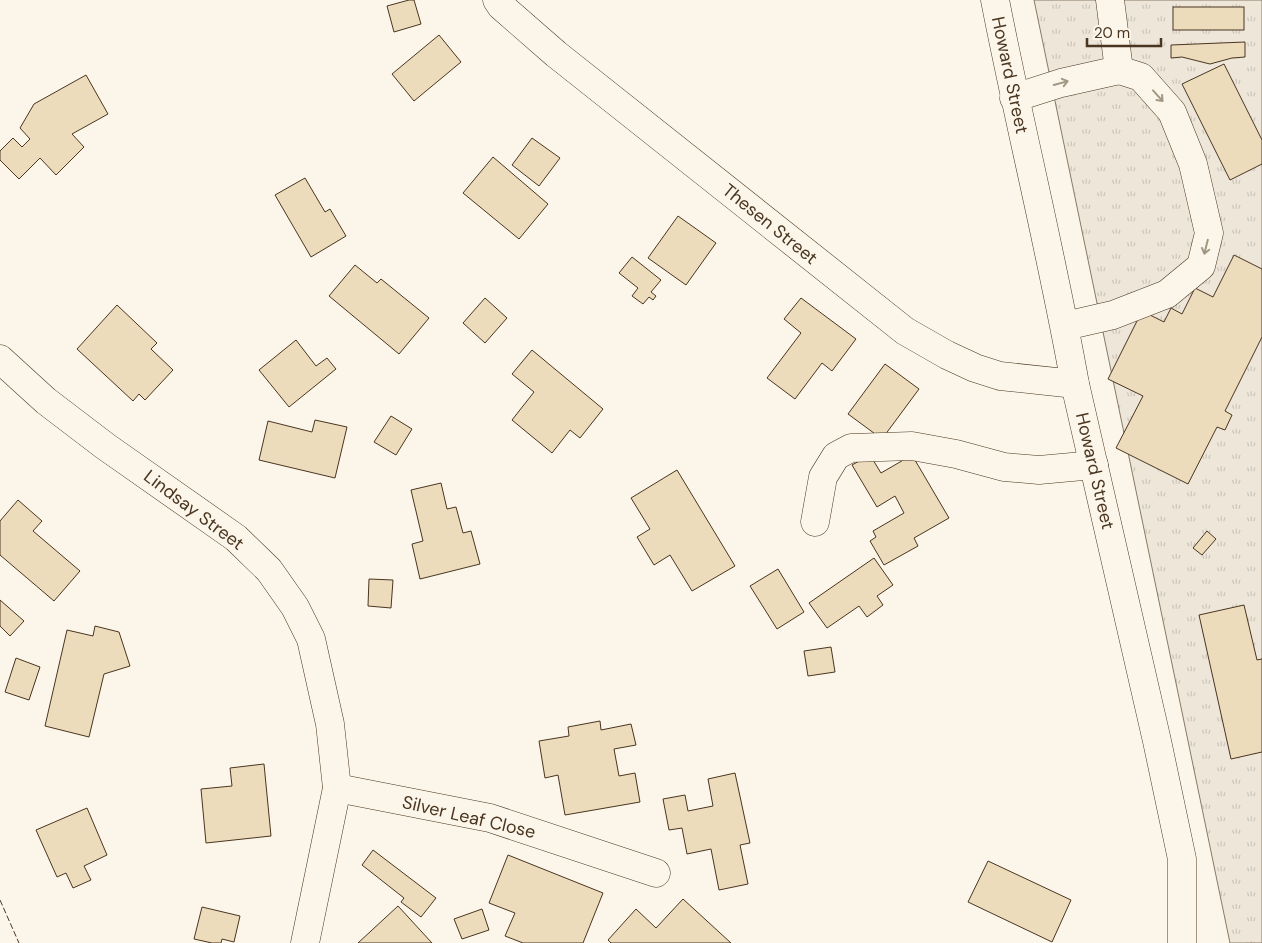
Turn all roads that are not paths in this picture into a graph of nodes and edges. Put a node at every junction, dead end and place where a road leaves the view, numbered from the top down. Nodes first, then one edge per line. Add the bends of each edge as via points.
1 (497, 0) edge
2 (994, 0) edge
3 (1110, 0) edge
4 (1119, 70) junction
5 (1014, 98) junction
6 (1065, 326) junction
7 (0, 359) edge
8 (1075, 384) junction
9 (1094, 465) junction
10 (815, 522) dead end
11 (337, 788) junction
12 (656, 873) dead end
13 (305, 943) edge
14 (1182, 943) edge

1 - 8 street, Thesen Street via 556,54 905,331 947,355 1000,376
2 - 5 street, Howard Street
3 - 4 street
5 -> 4 street
4 -> 6 street via 1141,77 1172,112 1193,164 1209,233 1201,266 1168,294 1113,315
5 - 6 street, Howard Street
6 - 8 street, Howard Street
7 - 11 street, Lindsay Street via 46,401 105,446 236,538 269,570 295,607 310,639 330,724
8 - 9 street, Howard Street
9 - 10 street via 1039,470 1004,466 912,446 851,448 836,456 823,477
9 - 14 street, Howard Street via 1182,859
11 - 12 street, Silver Leaf Close via 490,818
11 - 13 street, Lindsay Street

